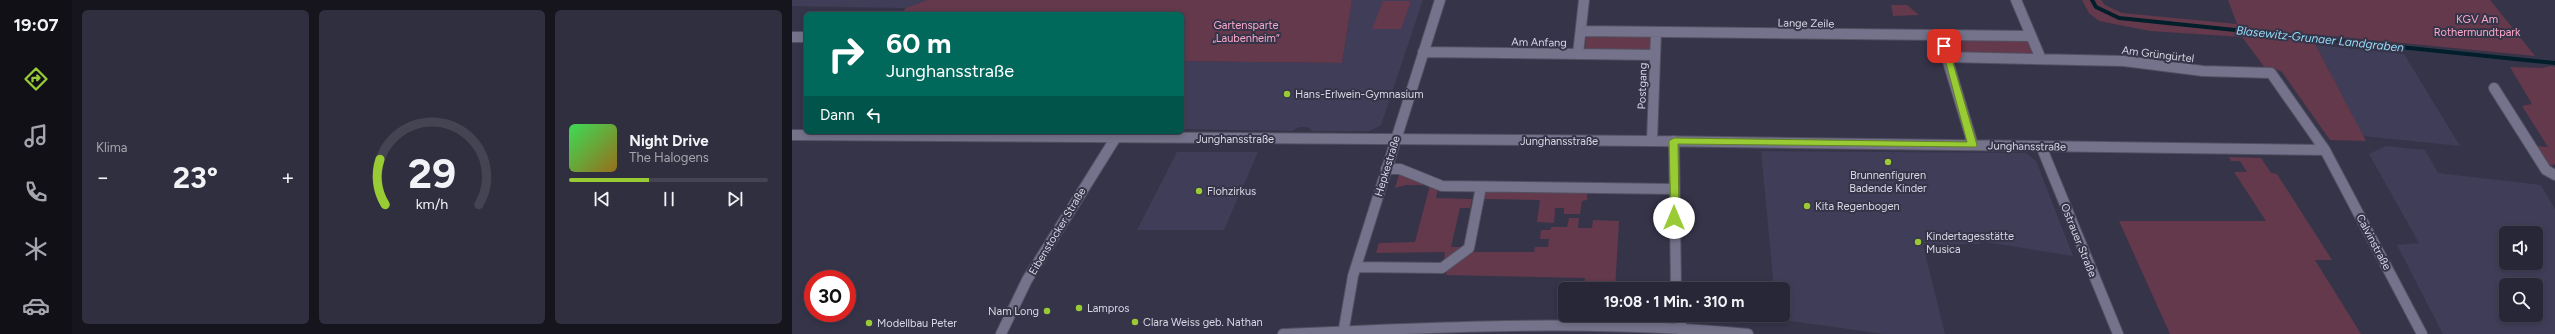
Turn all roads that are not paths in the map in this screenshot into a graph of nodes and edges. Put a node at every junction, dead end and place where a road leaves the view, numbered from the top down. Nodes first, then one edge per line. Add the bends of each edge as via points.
1 (1440, 0) edge
2 (1584, 0) edge
3 (2016, 0) edge
4 (1581, 31) junction
5 (1656, 32) junction
6 (1940, 35) junction
7 (2031, 36) junction
8 (792, 37) edge
9 (804, 38) edge
10 (1423, 52) junction
11 (1578, 54) junction
12 (1655, 55) junction
13 (1947, 57) junction
14 (2041, 59) junction
15 (2494, 88) dead end
16 (804, 133) edge
17 (960, 134) edge
18 (792, 135) edge
19 (1117, 135) edge
20 (1395, 141) junction
21 (1652, 141) junction
22 (1674, 141) junction
23 (1973, 145) junction
24 (2041, 146) junction
25 (2325, 150) junction
26 (1386, 169) junction
27 (2555, 174) edge
28 (1481, 187) junction
29 (1674, 189) junction
30 (1356, 267) junction
31 (1675, 282) edge
32 (1681, 325) edge
33 (1343, 333) edge
34 (1001, 334) edge
35 (1283, 334) edge
36 (1748, 334) edge
37 (2118, 334) edge
38 (2422, 334) edge

1 - 10 street, Hepkestraße
2 - 4 street
3 - 7 street
4 - 5 street, Lange Zeile
4 - 11 street
5 - 6 street, Lange Zeile
5 - 12 street, Postgang
6 - 7 street, Lange Zeile
6 - 13 street
7 - 14 street
8 - 9 street
10 - 11 street, Am Anfang
10 - 20 street, Hepkestraße
11 - 12 street, Am Anfang
12 - 21 street, Postgang
13 - 14 street, Am Grüngürtel
13 - 23 street
14 - 25 street, Am Grüngürtel via 2124,60 2203,71 2271,73
15 - 27 street via 2546,170
16 - 18 street, Junghansstraße
17 - 19 street, Junghansstraße
19 - 20 street, Junghansstraße
19 - 34 street, Eibenstocker Straße via 1027,280
20 - 21 street, Junghansstraße
20 - 26 street, Hepkestraße
21 - 22 street, Junghansstraße
22 - 23 street, Junghansstraße
22 - 29 street
23 - 24 street, Junghansstraße
24 - 25 street, Junghansstraße
24 - 37 street, Ostrauer Straße
25 - 38 street, Calvinstraße
26 - 28 street via 1400,169 1442,186
26 - 30 street, Hepkestraße
28 - 29 street
28 - 30 street via 1469,248 1442,268
29 - 31 street
30 - 33 street, Hepkestraße
32 - 33 street via 1536,324
32 - 36 street
33 - 35 street

